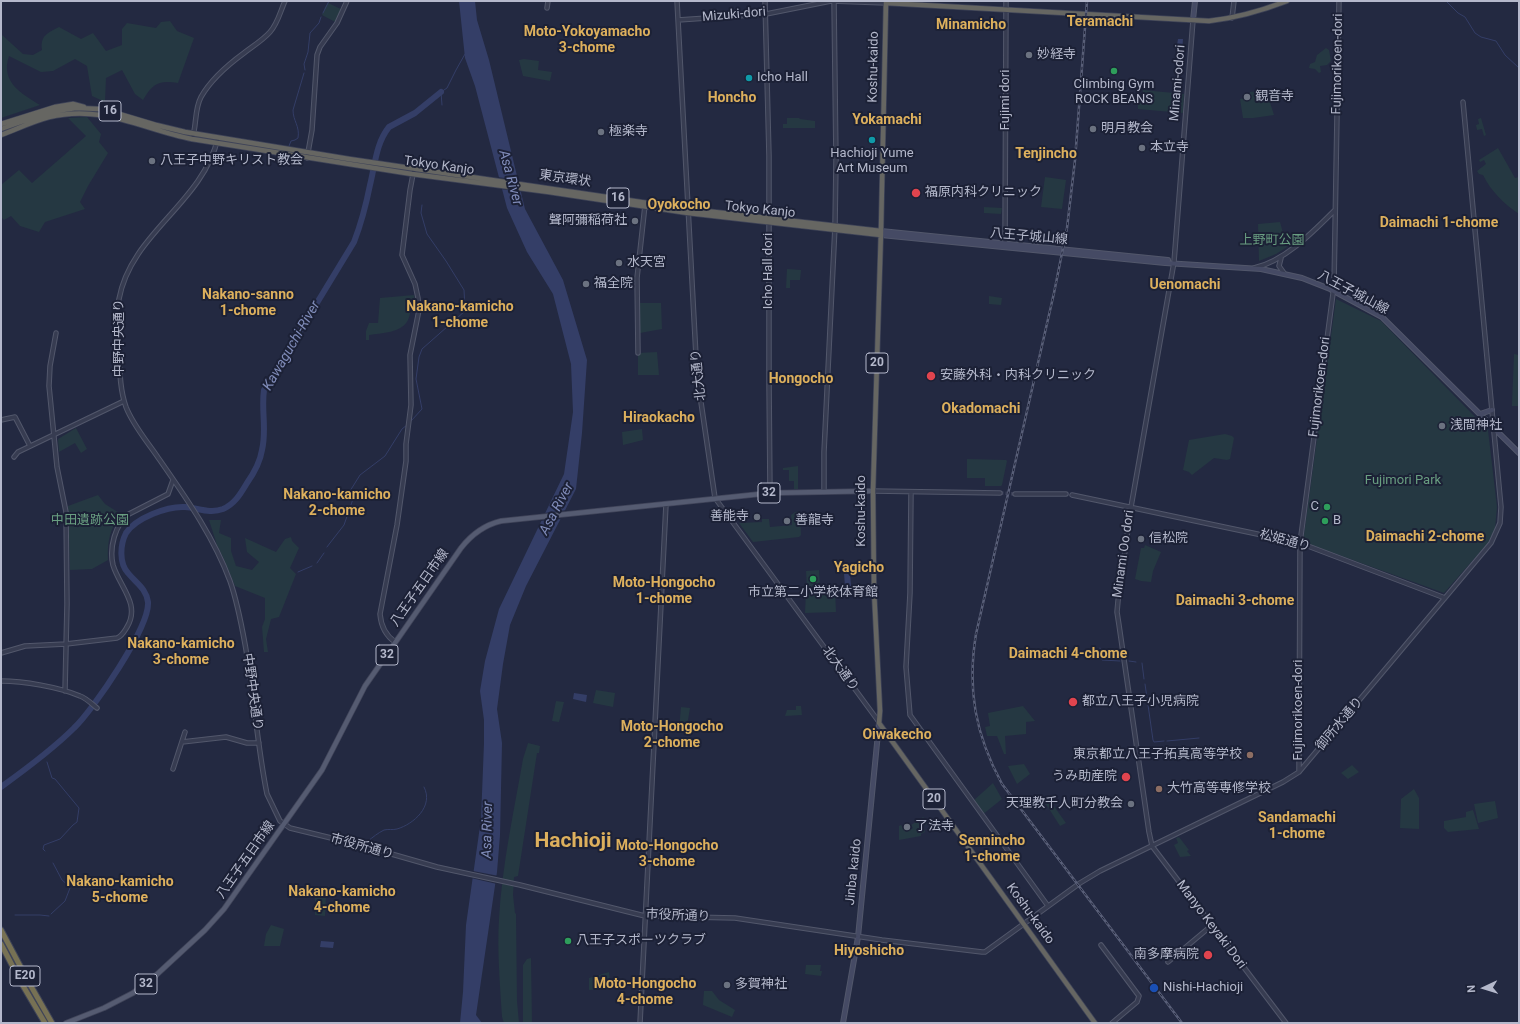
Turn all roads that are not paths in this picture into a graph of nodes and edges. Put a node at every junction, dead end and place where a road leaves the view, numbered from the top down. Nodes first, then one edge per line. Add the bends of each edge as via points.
1 (285, 1) edge
2 (346, 1) edge
3 (548, 1) edge
4 (677, 1) edge
5 (765, 1) edge
6 (834, 1) edge
7 (1006, 1) edge
8 (1195, 1) edge
9 (1234, 1) edge
10 (1287, 1) edge
11 (1339, 1) edge
12 (886, 2) edge
13 (934, 4) edge
14 (548, 8) dead end
15 (1006, 9) junction
16 (766, 14) junction
17 (1232, 18) junction
18 (678, 20) junction
19 (1193, 20) junction
20 (1463, 102) dead end
21 (88, 108) junction
22 (2, 124) edge
23 (1, 130) edge
24 (194, 134) junction
25 (1, 135) edge
26 (218, 138) junction
27 (192, 140) junction
28 (217, 144) junction
29 (308, 152) junction
30 (306, 158) junction
31 (368, 165) junction
32 (380, 167) junction
33 (414, 169) junction
34 (412, 174) junction
35 (487, 181) junction
36 (646, 205) junction
37 (1335, 210) junction
38 (688, 211) junction
39 (769, 220) junction
40 (835, 228) junction
41 (881, 233) junction
42 (1005, 246) junction
43 (1281, 257) junction
44 (1174, 262) junction
45 (1272, 262) junction
46 (1250, 268) junction
47 (1267, 270) junction
48 (1284, 273) junction
49 (1333, 291) junction
50 (56, 333) dead end
51 (638, 353) dead end
52 (124, 401) junction
53 (1492, 410) junction
54 (1480, 414) junction
55 (1, 420) edge
56 (1493, 427) junction
57 (54, 435) junction
58 (30, 446) junction
59 (1519, 453) edge
60 (14, 456) dead end
61 (173, 480) junction
62 (872, 491) junction
63 (824, 492) junction
64 (911, 492) junction
65 (770, 493) junction
66 (1000, 493) tunnel mouth
67 (1015, 494) tunnel mouth
68 (1066, 494) dead end
69 (1072, 495) dead end
70 (715, 498) junction
71 (666, 504) junction
72 (1131, 507) junction
73 (1300, 543) junction
74 (1445, 598) junction
75 (395, 642) junction
76 (66, 644) junction
77 (1, 653) edge
78 (1, 681) edge
79 (65, 691) junction
80 (97, 708) dead end
81 (879, 723) junction
82 (186, 732) dead end
83 (182, 742) junction
84 (259, 743) junction
85 (173, 769) dead end
86 (1299, 772) junction
87 (284, 825) junction
88 (1152, 846) junction
89 (1048, 906) junction
90 (645, 916) junction
91 (1024, 924) junction
92 (1211, 926) junction
93 (1, 930) edge
94 (858, 937) junction
95 (1, 944) edge
96 (1101, 945) dead end
97 (1168, 962) dead end
98 (49, 1022) edge
99 (66, 1023) edge
100 (640, 1023) edge
101 (843, 1023) edge
102 (1095, 1023) edge
103 (1112, 1023) edge
104 (1286, 1023) edge

1 - 24 street via 277,22 266,37 231,63 201,96
2 - 29 street via 337,23 317,55
3 - 14 street
4 - 18 street, 北大通り
5 - 16 street, Icho Hall dori
6 - 12 street, Mizuki-dori
6 - 16 street, Mizuki-dori
6 - 40 street
7 - 15 street, Fujimi dori
8 - 19 main road, Minami-odori
9 - 17 street
10 - 17 highway
11 - 37 street, Fujimorikoen-dori
12 - 13 highway
12 - 41 highway, Koshu-kaido
13 - 15 highway
15 - 19 highway
15 - 42 street, Fujimi dori
16 - 18 street, Mizuki-dori
16 - 39 street, Icho Hall dori
17 - 19 highway
18 - 38 street, 北大通り
19 - 44 street, Minami-odori
20 - 53 street, 御所水通り
21 - 22 highway via 75,104 68,105 43,110
21 - 23 highway, Tokyo Kanjo / 16 via 52,112
21 - 24 highway, Tokyo Kanjo / 16 via 116,112
24 - 26 highway, Tokyo Kanjo / 16
24 - 27 street
25 - 27 highway, Tokyo Kanjo / 16 via 49,117 84,112 114,116
26 - 28 street, 中野中央通り
26 - 29 highway, Tokyo Kanjo / 16
27 - 28 highway, Tokyo Kanjo / 16
28 - 30 highway, Tokyo Kanjo / 16
28 - 52 street, 中野中央通り via 204,174 195,187 140,250 124,278 118,299 120,378
29 - 30 street
29 - 31 highway, Tokyo Kanjo / 16
30 - 31 highway, Tokyo Kanjo / 16
31 - 32 highway, Tokyo Kanjo / 16
32 - 33 highway, Tokyo Kanjo / 16
32 - 34 highway, Tokyo Kanjo / 16
33 - 34 street
33 - 35 highway, Tokyo Kanjo / 16
34 - 35 highway, Tokyo Kanjo / 16
34 - 75 street via 402,252 415,284 419,305 418,319 410,355 411,405 406,461 397,525 380,608 382,626
35 - 36 highway, Tokyo Kanjo / 16
36 - 38 highway, Tokyo Kanjo / 16
36 - 51 street via 637,278
37 - 43 street
37 - 49 street, Fujimorikoen-dori
38 - 39 highway, Tokyo Kanjo / 16
38 - 70 street, 北大通り via 697,375
39 - 40 highway, Tokyo Kanjo / 16
39 - 65 street, Icho Hall dori
40 - 41 highway, Tokyo Kanjo / 16
40 - 63 street
41 - 42 main road, 八王子城山線
41 - 62 highway, Koshu-kaido / 20
42 - 44 main road, 八王子城山線
43 - 45 street
43 - 48 street via 1279,266
44 - 46 main road, 八王子城山線
44 - 72 street, Minami Oo dori
45 - 46 street
45 - 47 street
46 - 47 main road, 八王子城山線
47 - 48 main road, 八王子城山線
48 - 49 main road, 八王子城山線
49 - 54 main road, 八王子城山線 via 1386,320
49 - 73 street, Fujimorikoen-dori
50 - 57 street via 49,381
52 - 57 street
52 - 61 street, 中野中央通り via 141,433
53 - 54 main road
53 - 56 street, 御所水通り
54 - 56 main road, 八王子城山線
55 - 58 street via 16,417
56 - 59 main road, 八王子城山線
56 - 74 street, 御所水通り via 1500,507 1498,530 1488,548
57 - 58 street
57 - 76 street via 66,512
58 - 60 street
61 - 76 street via 168,494 129,514 118,528 113,565 124,585 132,615 123,634 117,638
61 - 84 street, 中野中央通り via 196,515 230,581 248,660
62 - 63 main road, 八王子五日市線 / 32
62 - 64 street
62 - 81 highway, Koshu-kaido / 20
63 - 65 main road, 八王子五日市線 / 32
64 - 66 street
64 - 89 street via 906,667 910,715
65 - 70 main road, 八王子五日市線 / 32
67 - 68 street
69 - 72 street, 松姫通り
70 - 71 main road, 八王子五日市線 / 32
70 - 81 street, 北大通り
71 - 75 main road, 八王子五日市線 / 32 via 521,519 492,524 482,529 469,539
71 - 90 street
72 - 73 street, 松姫通り
72 - 88 street, Minami Oo dori via 1117,612
73 - 74 street, 松姫通り
73 - 86 street, Fujimorikoen-dori
74 - 86 street, 御所水通り
75 - 87 main road, 八王子五日市線 / 32 via 360,694 324,767
76 - 77 street via 22,646
76 - 79 street
78 - 79 street via 24,682
79 - 80 street via 80,696
81 - 91 highway, Koshu-kaido / 20
81 - 94 main road, Jinba kaido
82 - 83 street
83 - 84 street via 226,737 247,743
83 - 85 street
84 - 87 street, 中野中央通り via 268,794 274,811
86 - 88 street, 御所水通り
87 - 90 street, 市役所通り via 438,867
87 - 99 main road, 八王子五日市線 / 32 via 224,909 153,978 121,1000
88 - 89 street, 御所水通り via 1100,871
88 - 92 street, Manyo Keyaki Dori
89 - 91 street, 御所水通り
90 - 94 street, 市役所通り via 735,918
90 - 100 street
91 - 94 street, 市役所通り via 985,952
91 - 102 highway, Koshu-kaido / 20
92 - 97 street
92 - 104 street, Manyo Keyaki Dori
93 - 98 highway, E20
94 - 101 main road, Jinba kaido
95 - 98 highway, E20 via 22,984
96 - 103 street via 1139,996 1137,1002

